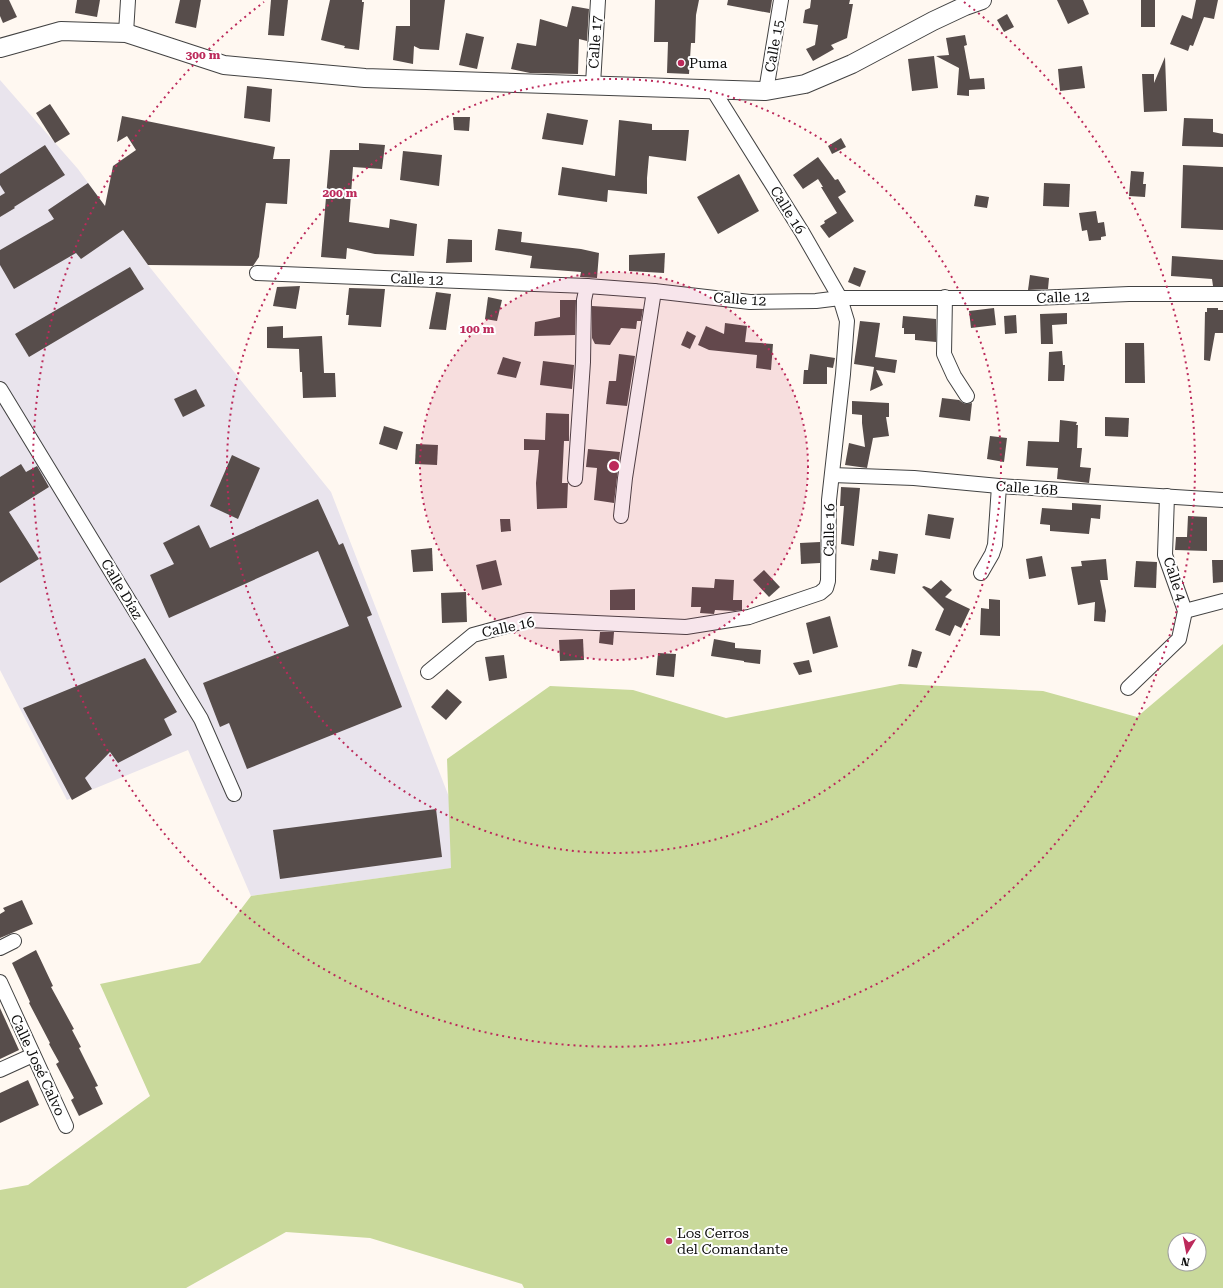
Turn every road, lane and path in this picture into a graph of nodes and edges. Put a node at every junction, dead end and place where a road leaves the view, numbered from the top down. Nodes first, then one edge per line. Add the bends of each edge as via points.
1 (128, 0) edge
2 (598, 0) edge
3 (781, 0) edge
4 (982, 0) edge
5 (126, 33) junction
6 (0, 48) edge
7 (593, 84) junction
8 (713, 90) junction
9 (766, 91) junction
10 (257, 273) dead end
11 (587, 286) junction
12 (654, 291) junction
13 (1223, 294) edge
14 (945, 297) junction
15 (840, 298) junction
16 (0, 389) edge
17 (967, 396) dead end
18 (832, 475) junction
19 (575, 479) dead end
20 (999, 486) junction
21 (1167, 496) junction
22 (1223, 500) edge
23 (621, 516) dead end
24 (981, 573) dead end
25 (1223, 601) edge
26 (1185, 611) junction
27 (428, 672) dead end
28 (1128, 688) dead end
29 (234, 794) dead end
30 (14, 941) dead end
31 (0, 948) edge
32 (0, 982) edge
33 (34, 1055) junction
34 (0, 1070) edge
35 (66, 1126) dead end

1 - 5 street
2 - 7 street, Calle 17
3 - 9 street, Calle 15
4 - 9 street via 933,20 852,64 804,84
5 - 6 street via 61,31
5 - 7 street via 224,65 365,78
7 - 8 street
8 - 9 street
8 - 15 street, Calle 16
10 - 11 street, Calle 12
11 - 12 street, Calle 12
11 - 19 street via 584,300 583,362
12 - 15 street, Calle 12 via 750,302
12 - 23 street
13 - 14 street, Calle 12
14 - 15 street, Calle 12
14 - 17 street via 944,354
15 - 18 street, Calle 16 via 847,320 844,374
16 - 29 street, Calle Díaz via 200,720
18 - 20 street, Calle 16B via 914,478
18 - 27 street, Calle 16 via 829,500 828,581 826,588 820,593 749,617 686,627 528,620 473,635
20 - 21 street, Calle 16B
20 - 24 street via 995,544
21 - 22 street, Calle 16B
21 - 26 street, Calle 4 via 1165,555
25 - 26 street
26 - 28 street, Calle 4 via 1179,639
30 - 31 street
32 - 33 street, Calle José Calvo
33 - 34 street
33 - 35 street, Calle José Calvo

